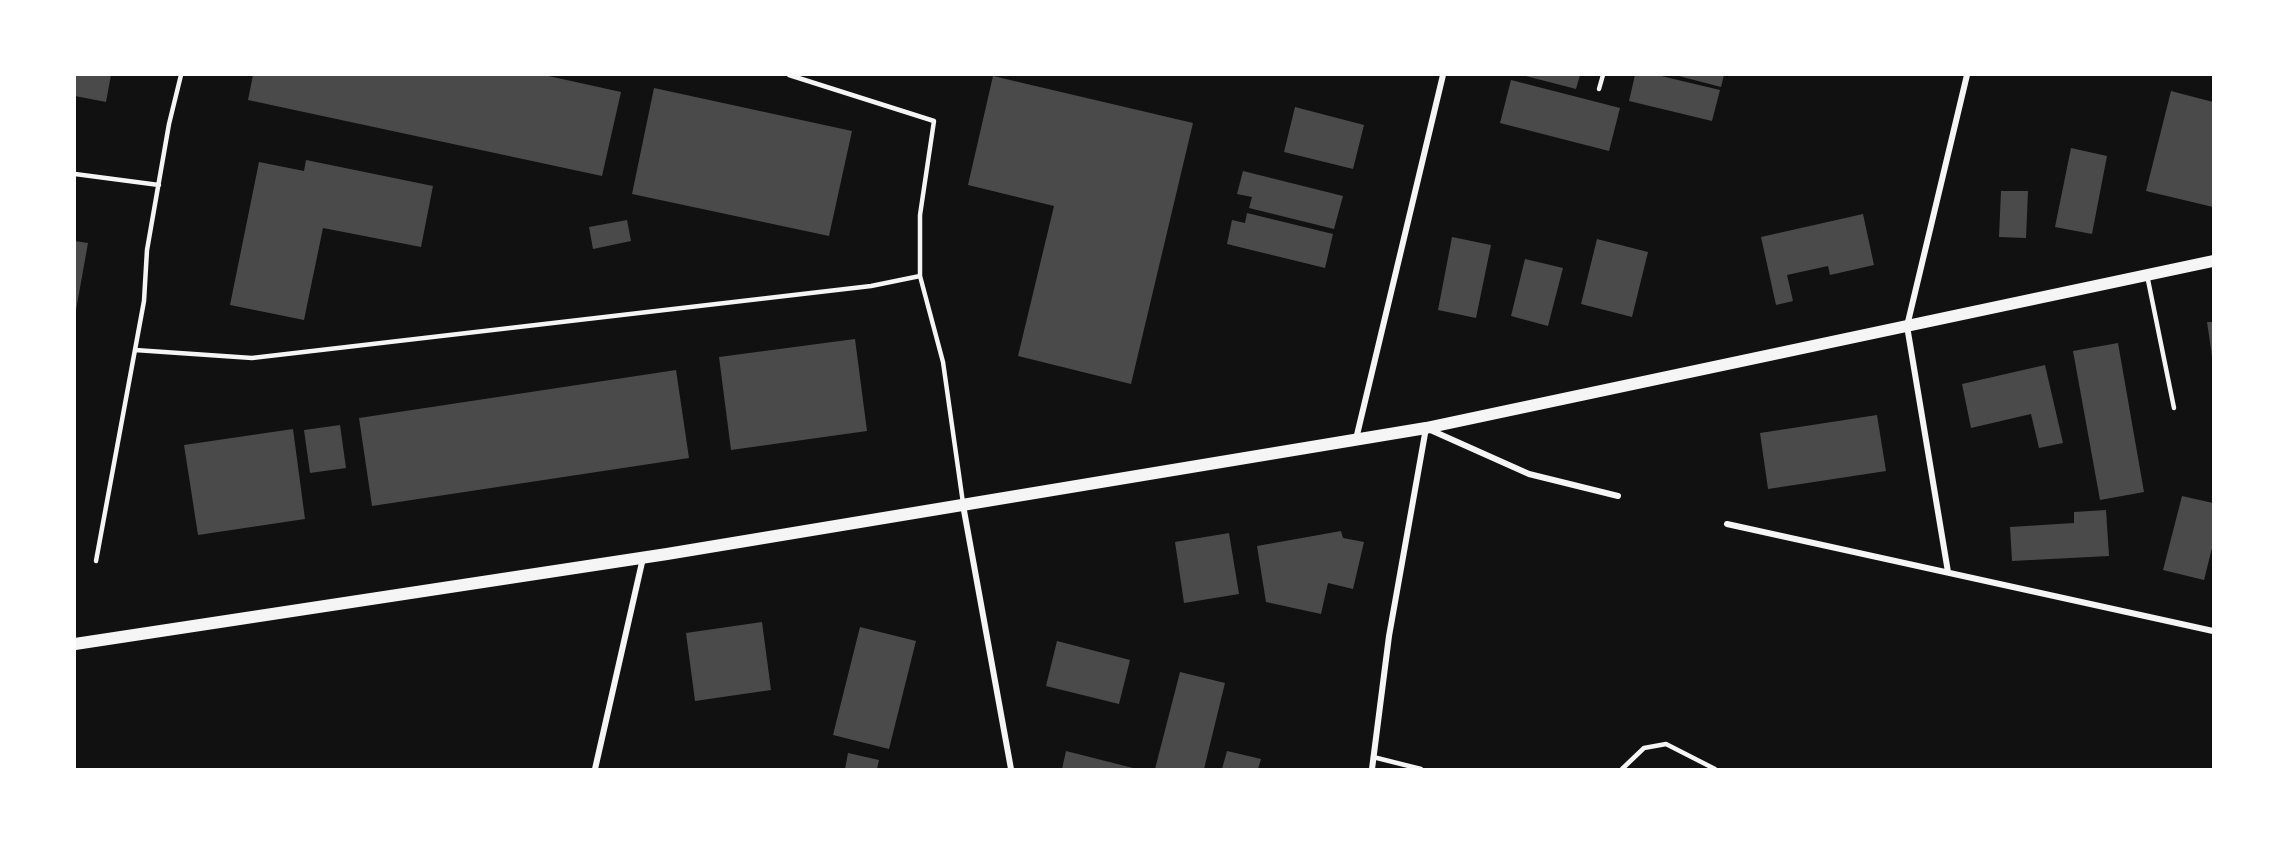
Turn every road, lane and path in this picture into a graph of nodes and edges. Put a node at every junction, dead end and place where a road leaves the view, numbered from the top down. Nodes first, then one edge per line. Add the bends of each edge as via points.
1 (181, 75) edge
2 (789, 75) edge
3 (1443, 75) edge
4 (1603, 75) edge
5 (1966, 75) edge
6 (1599, 89) dead end
7 (75, 174) edge
8 (159, 185) junction
9 (2213, 261) edge
10 (2147, 275) junction
11 (920, 276) junction
12 (1907, 326) junction
13 (135, 350) junction
14 (2174, 408) dead end
15 (1426, 428) junction
16 (1356, 440) junction
17 (1618, 496) dead end
18 (963, 505) junction
19 (1727, 524) dead end
20 (642, 558) junction
21 (96, 561) dead end
22 (1948, 572) junction
23 (2213, 631) edge
24 (75, 644) edge
25 (1373, 757) junction
26 (594, 769) edge
27 (1011, 769) edge
28 (1372, 769) edge
29 (1421, 769) edge
30 (1622, 769) edge
31 (1715, 769) edge

1 - 8 lane
2 - 11 lane via 934,121 920,215
3 - 16 street
4 - 6 lane
5 - 12 street
7 - 8 lane
8 - 13 lane
9 - 10 main road
10 - 12 main road
10 - 14 lane
11 - 13 lane via 860,288 252,358
11 - 18 lane via 943,362
12 - 15 main road
12 - 22 street
13 - 21 lane
15 - 16 main road
15 - 17 street via 1529,474
15 - 25 street via 1389,636
16 - 18 main road
18 - 20 main road
18 - 27 street
19 - 22 street
20 - 24 main road
20 - 26 street
22 - 23 street
25 - 28 street
25 - 29 lane
30 - 31 lane via 1644,748 1666,744

